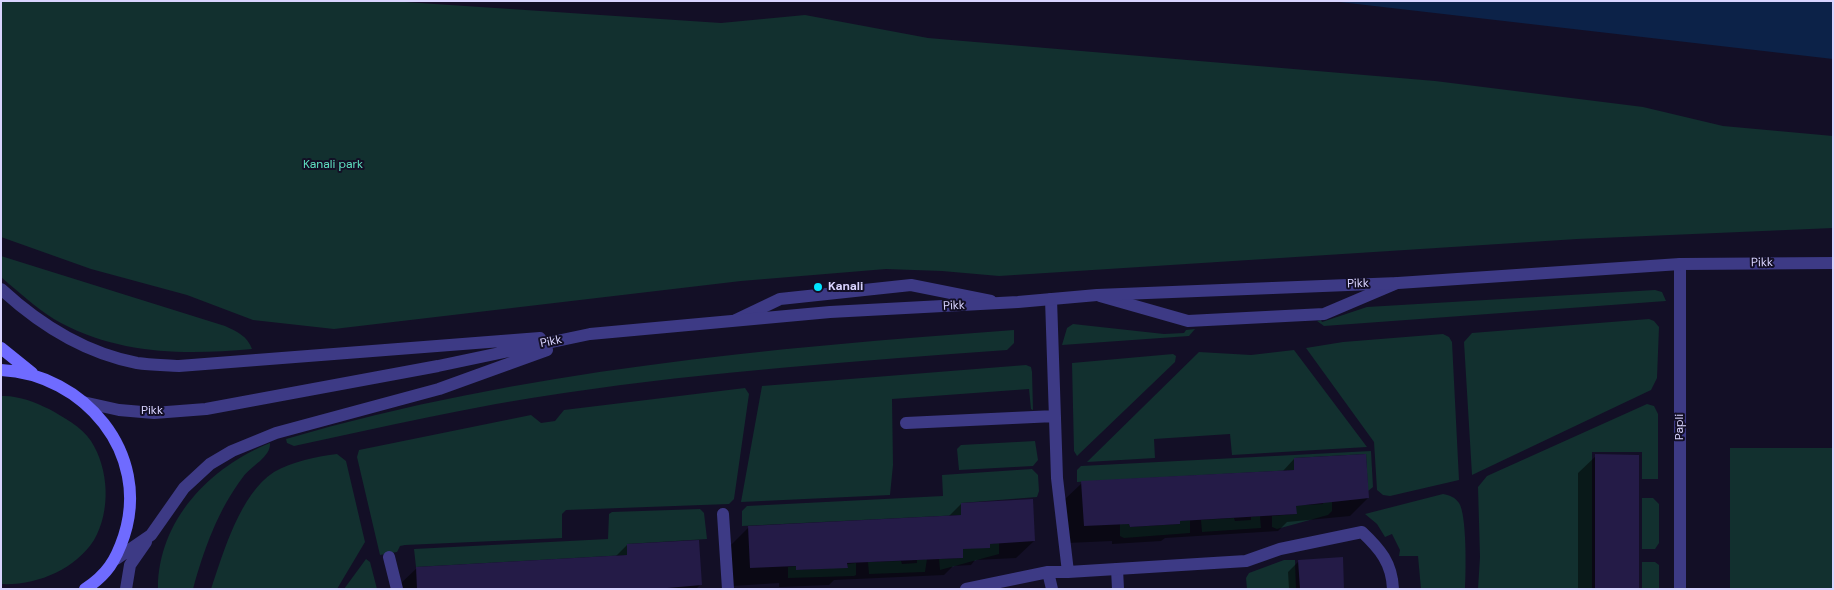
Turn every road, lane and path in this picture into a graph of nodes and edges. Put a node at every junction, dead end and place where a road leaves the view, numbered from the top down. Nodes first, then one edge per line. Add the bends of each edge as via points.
1 (1833, 262) edge
2 (1680, 264) junction
3 (1398, 283) junction
4 (1, 289) edge
5 (1097, 295) junction
6 (1051, 299) junction
7 (1001, 304) junction
8 (735, 321) junction
9 (590, 334) junction
10 (1, 348) edge
11 (1, 370) edge
12 (32, 374) junction
13 (83, 402) junction
14 (1054, 416) junction
15 (906, 423) dead end
16 (723, 514) dead end
17 (151, 535) junction
18 (389, 557) dead end
19 (116, 559) junction
20 (1116, 569) junction
21 (1048, 572) junction
22 (1068, 572) junction
23 (101, 584) edge
24 (85, 589) edge
25 (126, 589) edge
26 (396, 589) edge
27 (728, 589) edge
28 (966, 589) edge
29 (1052, 589) edge
30 (1118, 589) edge
31 (1393, 589) edge
32 (1680, 589) edge

1 - 2 street, Pikk
2 - 3 street, Pikk
2 - 32 street, Papli
3 - 5 street, Pikk
3 - 5 street via 1324,314 1188,321
4 - 9 street via 57,332 96,351 138,363 179,366
5 - 6 street, Pikk
6 - 7 street, Pikk
6 - 14 street
7 - 8 street, Pikk via 830,312
7 - 8 street via 911,284 780,299
8 - 9 street, Pikk
9 - 13 street, Pikk via 206,409 154,413
9 - 17 street via 439,389 276,433 232,451 210,464 184,488
10 - 12 main road
11 - 12 main road
12 - 13 main road via 60,386
13 - 19 main road via 99,416 119,444 128,466 128,525
14 - 15 street
14 - 22 street via 1057,478
16 - 27 street
17 - 19 street
17 - 25 street via 130,565
18 - 26 street
19 - 23 main road
20 - 22 street
20 - 30 street
20 - 31 street via 1246,561 1280,549 1362,532 1386,561 1392,573
21 - 22 street
21 - 28 street
21 - 29 street
23 - 24 main road

